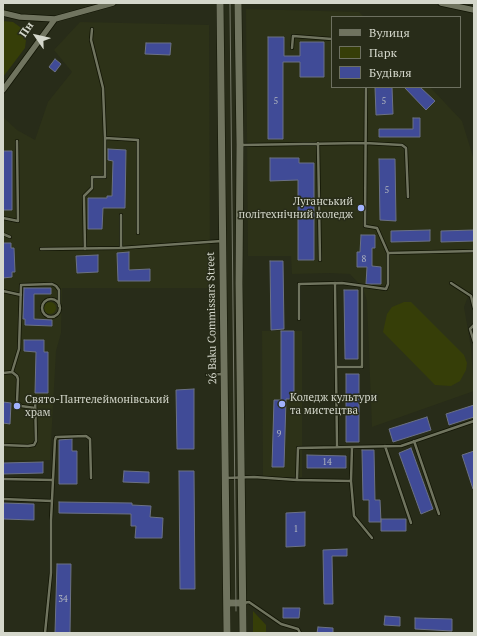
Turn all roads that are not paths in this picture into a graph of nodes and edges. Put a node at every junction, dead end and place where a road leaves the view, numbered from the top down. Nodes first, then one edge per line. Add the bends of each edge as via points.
1 (113, 3) edge
2 (220, 3) edge
3 (238, 3) edge
4 (441, 3) edge
5 (474, 10) edge
6 (3, 13) edge
7 (55, 19) junction
8 (92, 29) dead end
9 (331, 39) edge
10 (292, 48) dead end
11 (366, 88) edge
12 (3, 90) edge
13 (105, 138) junction
14 (17, 141) dead end
15 (318, 143) junction
16 (365, 143) junction
17 (240, 145) junction
18 (408, 197) dead end
19 (121, 215) dead end
20 (3, 218) edge
21 (138, 232) dead end
22 (3, 234) edge
23 (10, 237) dead end
24 (222, 241) junction
25 (121, 248) junction
26 (85, 249) junction
27 (42, 250) dead end
28 (474, 251) edge
29 (388, 253) junction
30 (320, 260) dead end
31 (335, 283) junction
32 (451, 283) dead end
33 (362, 286) junction
34 (3, 291) edge
35 (21, 295) junction
36 (60, 306) junction
37 (474, 308) edge
38 (299, 319) dead end
39 (474, 325) edge
40 (474, 342) edge
41 (336, 368) junction
42 (3, 372) edge
43 (12, 372) junction
44 (224, 374) junction
45 (207, 375) dead end
46 (35, 397) dead end
47 (35, 408) junction
48 (474, 421) edge
49 (414, 441) junction
50 (3, 445) edge
51 (385, 446) junction
52 (337, 447) junction
53 (352, 447) junction
54 (91, 478) dead end
55 (225, 478) junction
56 (241, 478) junction
57 (3, 479) edge
58 (53, 480) junction
59 (297, 480) junction
60 (352, 481) junction
61 (3, 499) edge
62 (52, 500) junction
63 (439, 514) dead end
64 (411, 523) dead end
65 (372, 538) dead end
66 (246, 602) junction
67 (227, 603) junction
68 (44, 633) edge
69 (227, 633) edge
70 (243, 633) edge
71 (300, 633) edge

1 - 7 street
2 - 24 street, 26 Baku Commissars Street
3 - 17 street
4 - 5 street
6 - 7 street via 20,17
7 - 12 street
8 - 13 lane via 91,40 103,88
9 - 10 lane via 293,36
11 - 16 lane
13 - 21 lane via 138,140
13 - 26 lane via 105,177 92,177 92,188 84,196
14 - 20 lane via 18,221
15 - 16 lane
15 - 17 lane
15 - 30 lane
16 - 18 lane via 402,144 406,148
16 - 29 lane via 365,226 377,228
17 - 56 street
19 - 25 lane
22 - 23 lane
24 - 25 lane
24 - 44 street, 26 Baku Commissars Street
25 - 26 lane
26 - 27 lane
28 - 29 lane
29 - 33 lane via 386,289
31 - 33 lane
31 - 38 lane via 299,284
31 - 41 lane
32 - 37 lane via 471,296
33 - 41 lane via 362,367
34 - 35 lane
35 - 36 lane via 21,285 52,284 59,290
35 - 43 lane via 20,349
36 - 36 lane via 57,302 46,301 41,307 46,315 55,316
39 - 40 lane via 470,329
41 - 52 lane
42 - 43 lane
43 - 47 lane via 18,379 17,402 21,406
44 - 45 lane
44 - 55 street, 26 Baku Commissars Street
46 - 47 lane
47 - 50 lane via 34,445
48 - 49 lane
49 - 51 lane via 401,446
49 - 63 lane
51 - 53 lane
51 - 64 lane
52 - 53 lane
52 - 59 lane via 298,448
53 - 60 lane
54 - 58 lane via 90,439 86,436 63,436 56,437 55,440
55 - 56 lane
55 - 67 street, 26 Baku Commissars Street
56 - 59 lane
56 - 66 street
57 - 58 lane
58 - 62 lane
59 - 60 lane
60 - 65 lane via 354,516
61 - 62 lane
62 - 68 lane via 51,574
66 - 67 street
66 - 70 street
66 - 71 lane via 281,624 298,629
67 - 69 street, 26 Baku Commissars Street

